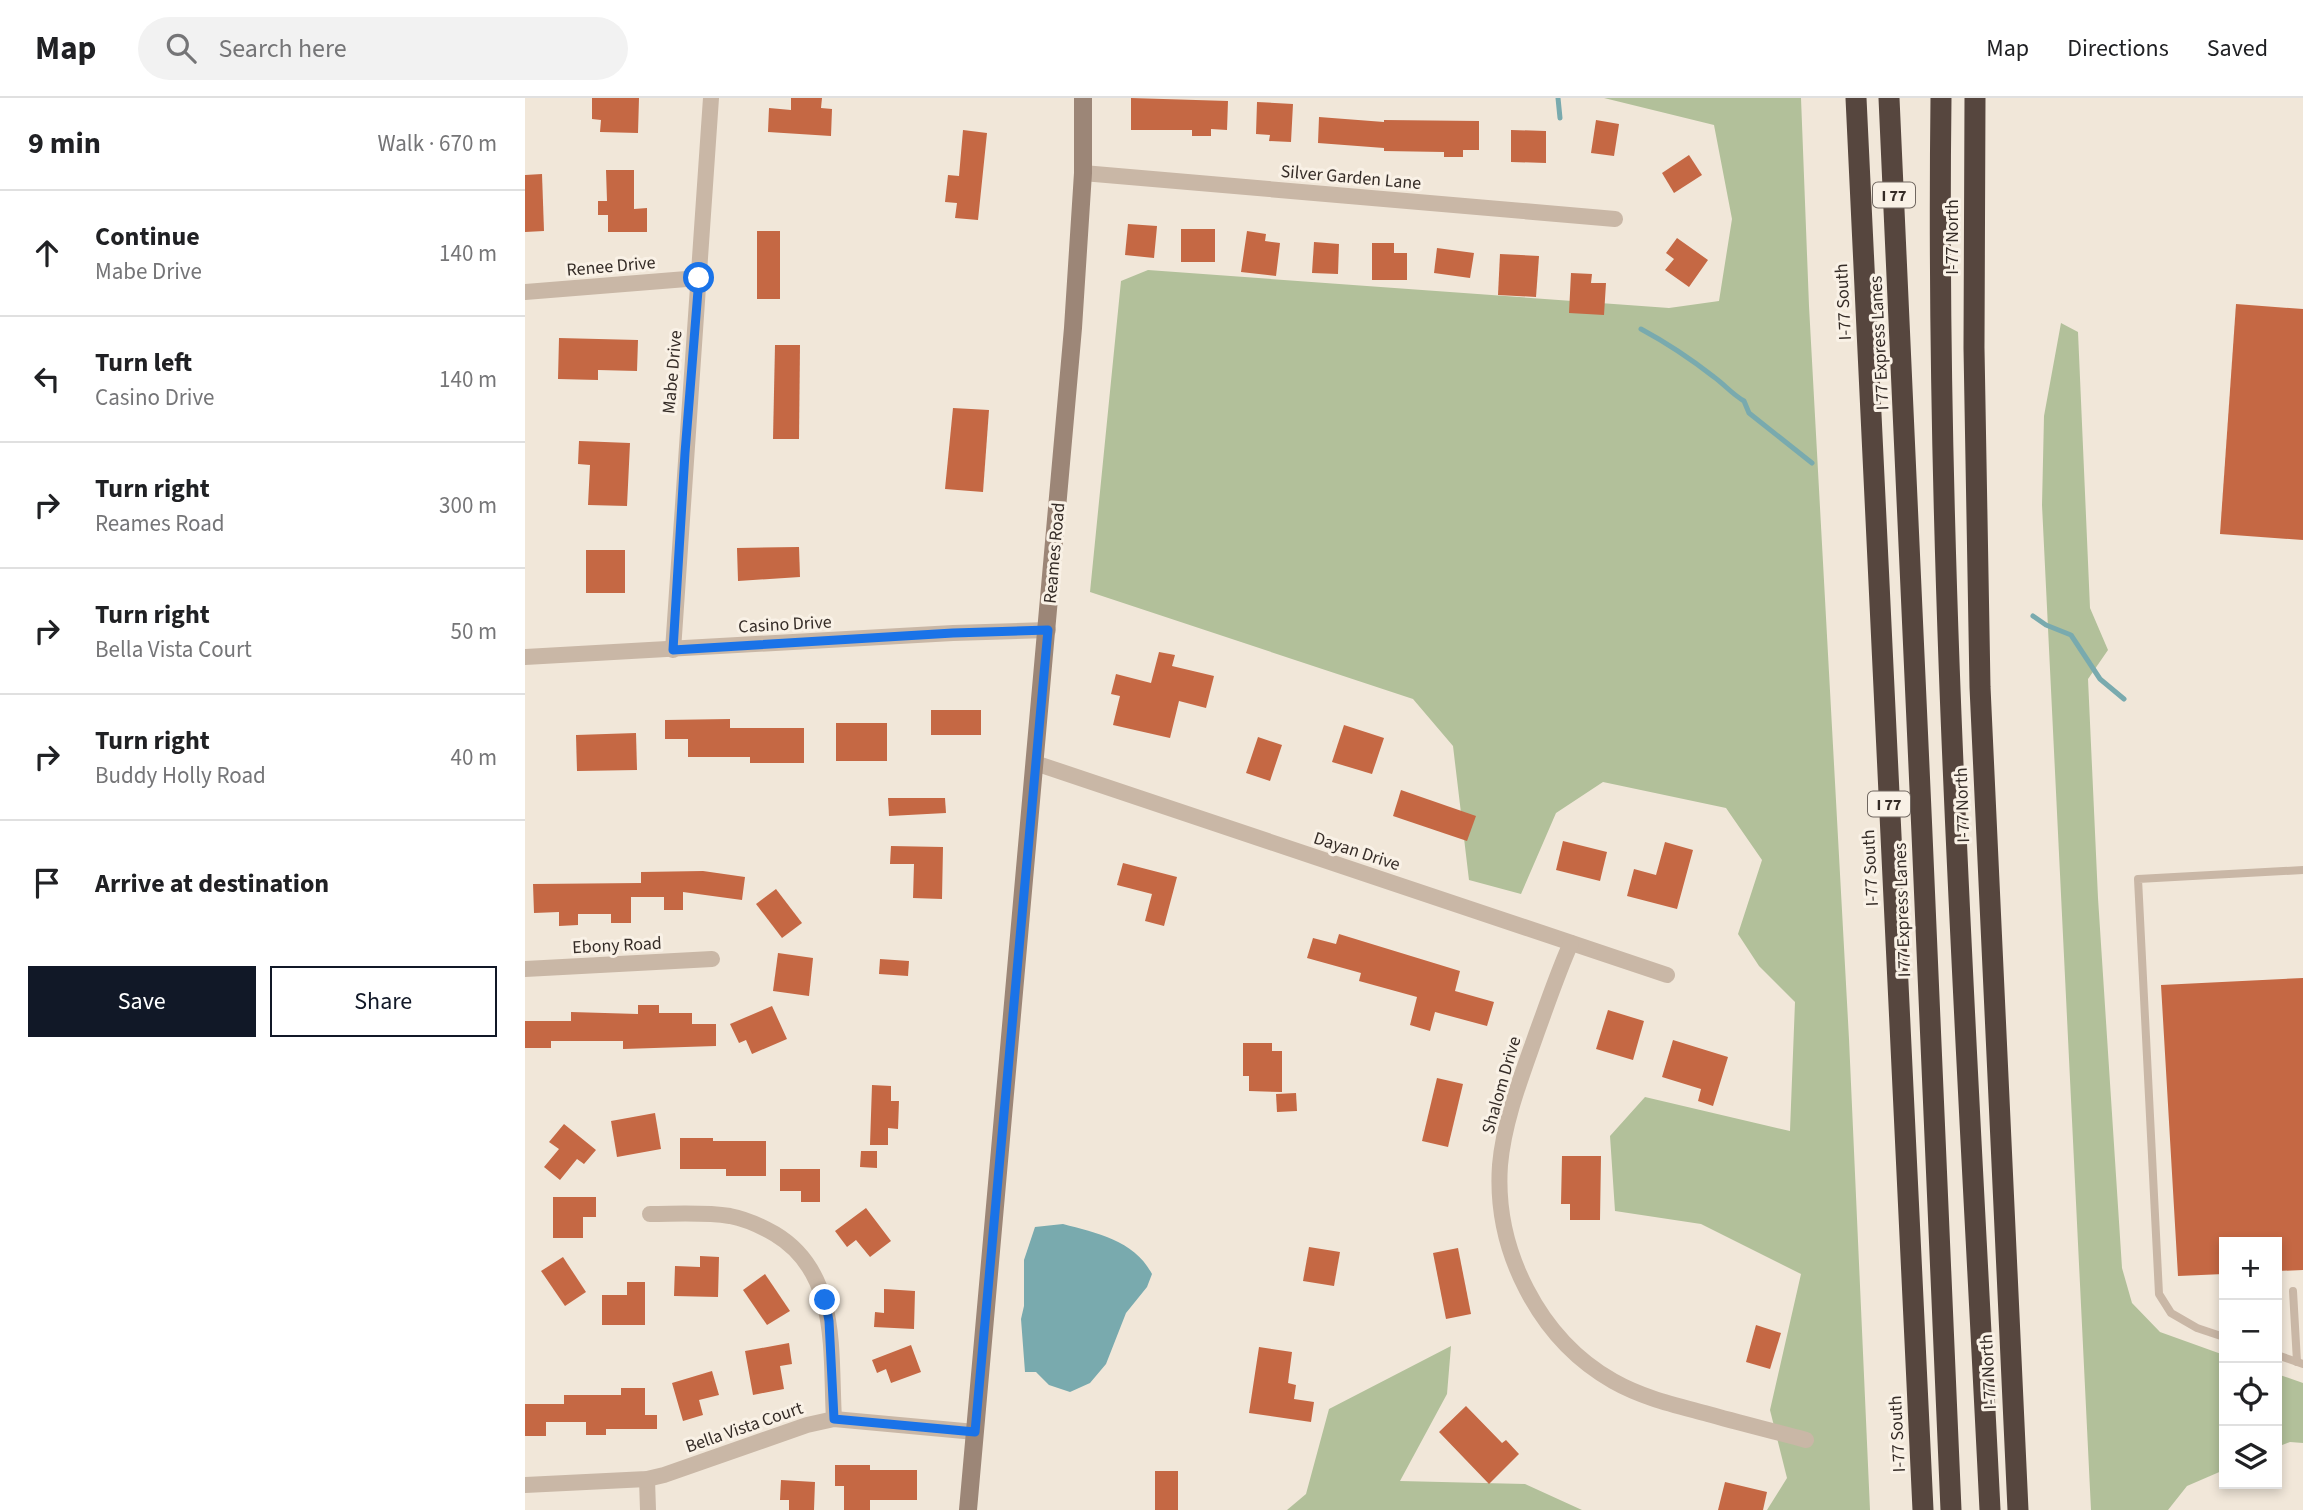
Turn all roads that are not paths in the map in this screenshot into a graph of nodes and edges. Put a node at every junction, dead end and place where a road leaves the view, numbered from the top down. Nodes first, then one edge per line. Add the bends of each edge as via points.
1 (711, 98) edge
2 (1083, 98) edge
3 (1856, 98) edge
4 (1889, 98) edge
5 (1941, 98) edge
6 (1976, 98) edge
7 (1083, 173) junction
8 (1615, 219) dead end
9 (699, 278) junction
10 (525, 292) edge
11 (1048, 630) junction
12 (673, 650) junction
13 (525, 657) edge
14 (1035, 763) junction
15 (2303, 870) edge
16 (1571, 943) junction
17 (712, 959) dead end
18 (525, 969) edge
19 (1667, 975) dead end
20 (650, 1214) dead end
21 (2293, 1291) dead end
22 (2219, 1335) edge
23 (2282, 1357) edge
24 (2300, 1363) edge
25 (834, 1419) junction
26 (975, 1432) junction
27 (1805, 1440) dead end
28 (647, 1479) junction
29 (525, 1485) edge
30 (648, 1510) edge
31 (968, 1510) edge
32 (1923, 1510) edge
33 (1951, 1510) edge
34 (1990, 1510) edge
35 (2018, 1510) edge

1 - 9 street, Mabe Drive
2 - 7 main road, Reames Road
3 - 32 highway, I-77 South / I 77
4 - 33 highway, I 77 Express Lanes / I 77
5 - 34 highway, I 77 via 1939,271 1945,541
6 - 35 highway, I-77 North via 1974,348 1980,687
7 - 8 street, Silver Garden Lane
7 - 11 main road, Reames Road
9 - 10 street, Renee Drive
9 - 12 street, Mabe Drive
11 - 12 street, Casino Drive
11 - 14 main road, Reames Road
12 - 13 street, Casino Drive
14 - 16 street, Dayan Drive
14 - 26 main road, Reames Road
15 - 22 lane via 2138,879 2159,1294 2171,1313
16 - 19 street, Dayan Drive
16 - 27 street, Shalom Drive via 1525,1068 1500,1165 1504,1226 1527,1290 1565,1343 1612,1380 1651,1399
17 - 18 street, Ebony Road
20 - 25 street via 733,1217 789,1243 818,1281 825,1300
21 - 24 lane
23 - 24 lane
25 - 26 street, Bella Vista Court
25 - 28 street, Bella Vista Court
26 - 31 main road, Reames Road
28 - 29 street, Bella Vista Court
28 - 30 street

